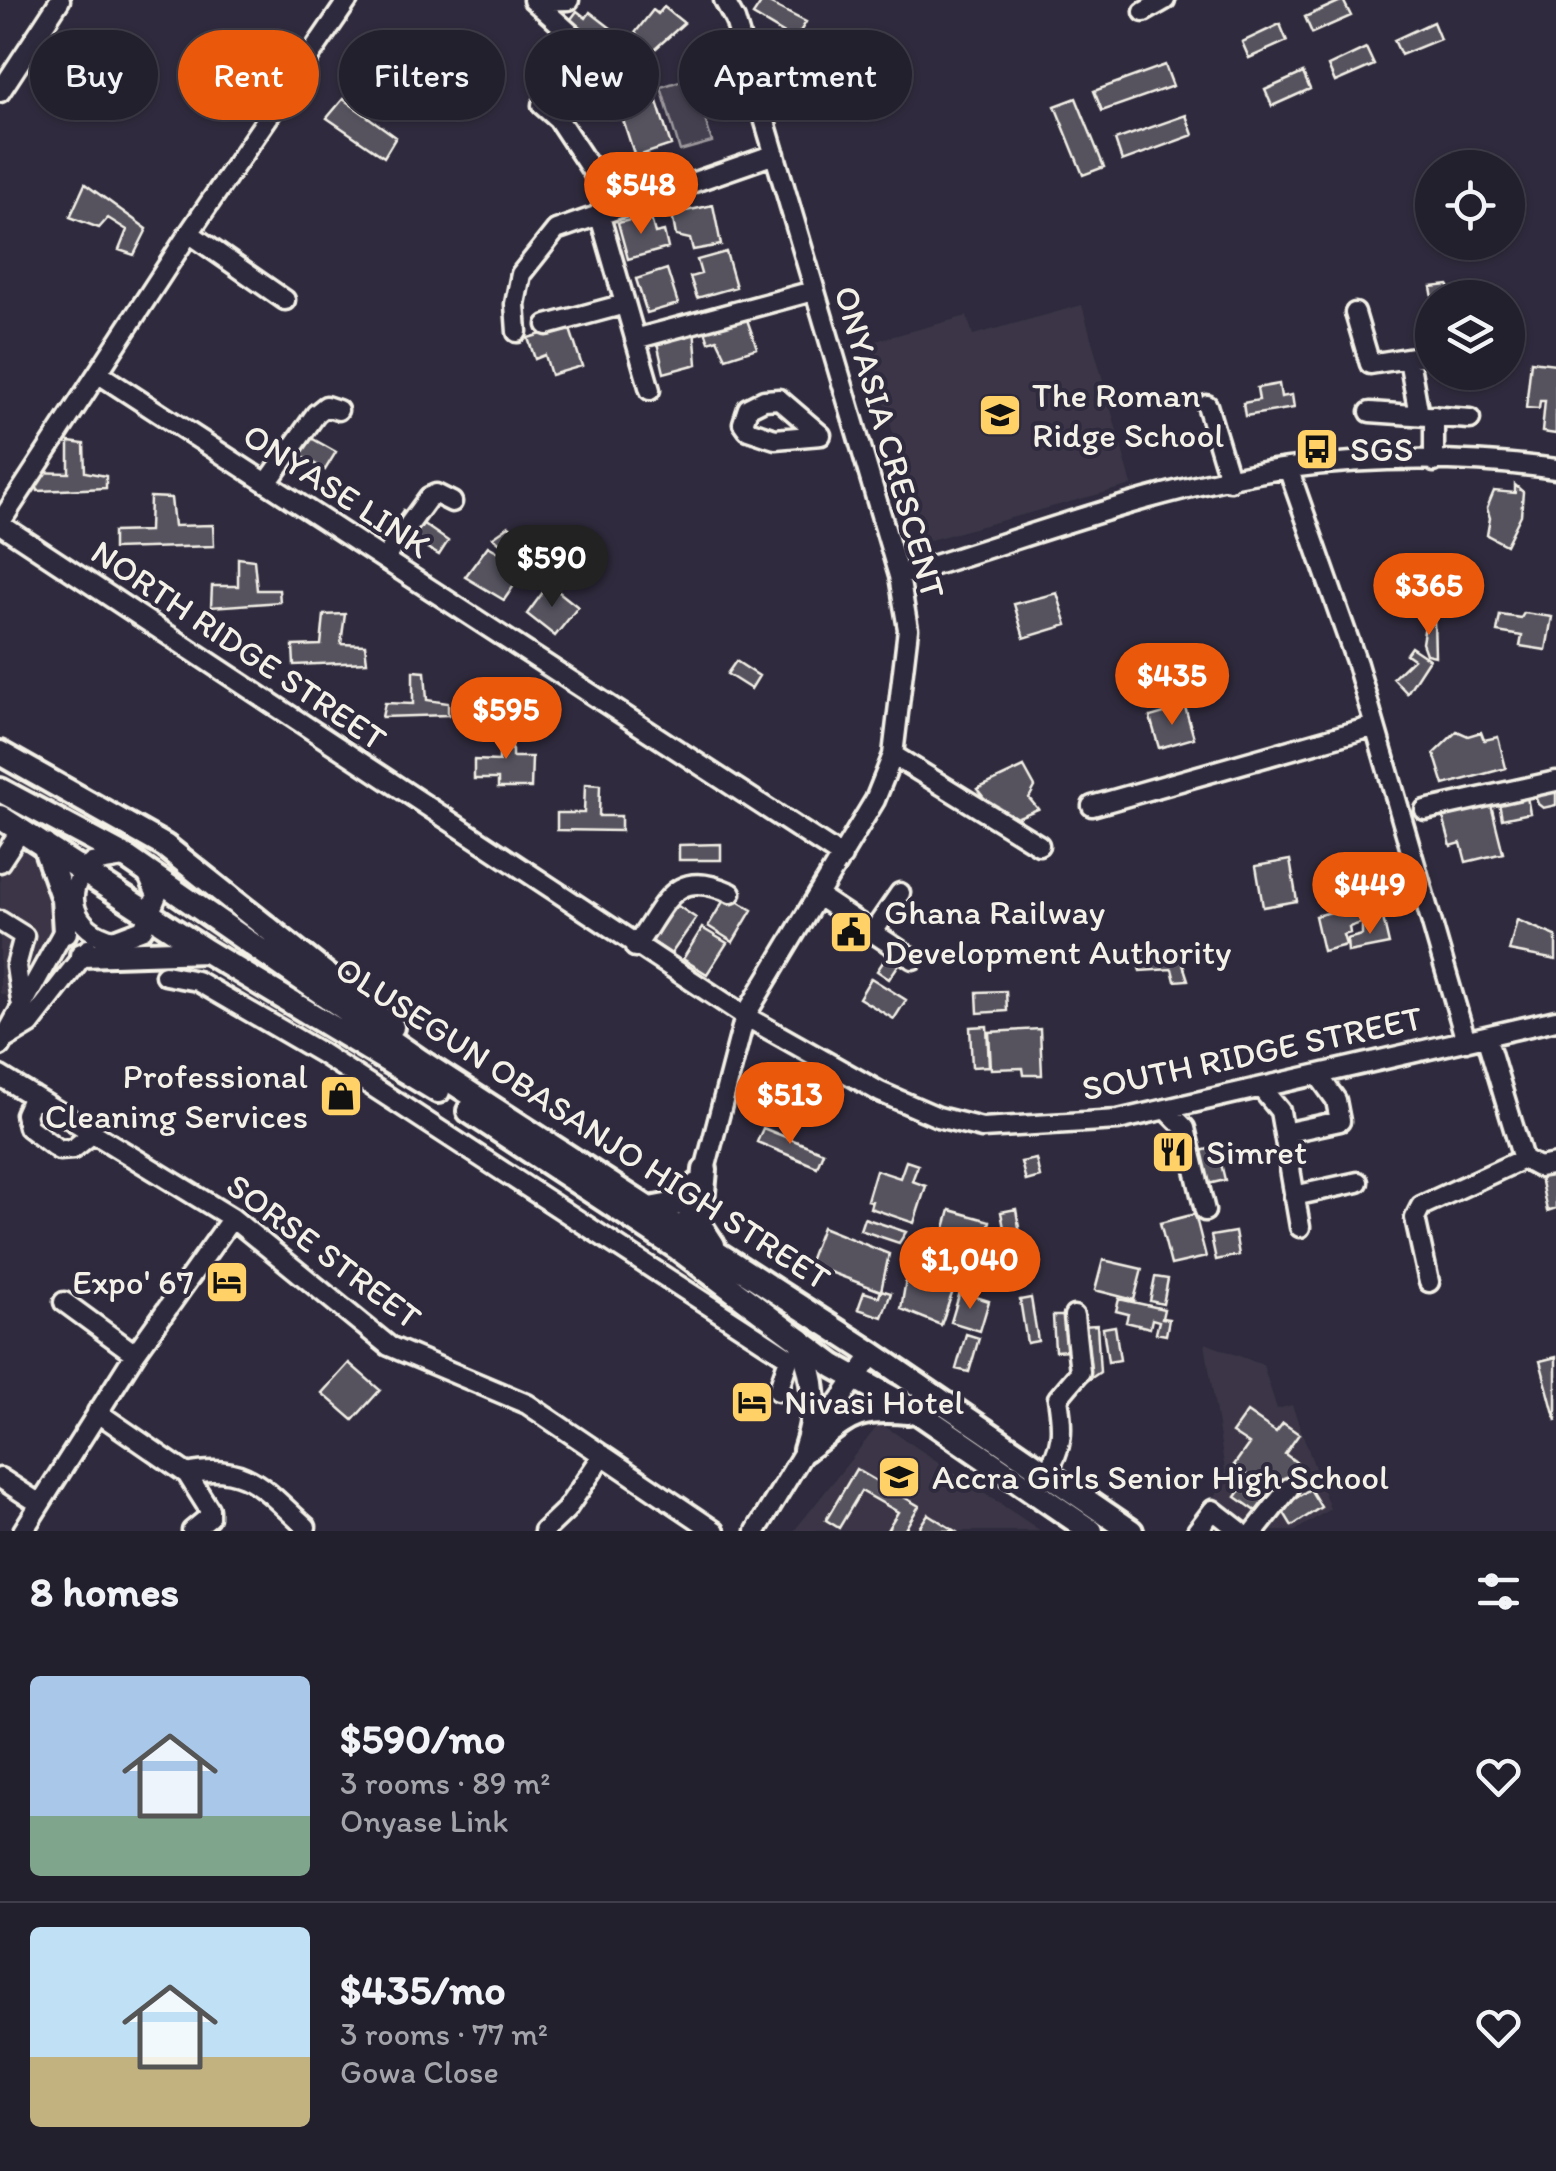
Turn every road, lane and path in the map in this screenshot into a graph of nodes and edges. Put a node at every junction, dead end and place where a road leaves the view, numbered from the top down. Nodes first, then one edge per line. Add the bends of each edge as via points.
1 (60, 0) edge
2 (348, 0) edge
3 (534, 0) edge
4 (569, 0) edge
5 (724, 0) edge
6 (1165, 0) edge
7 (1144, 12) dead end
8 (566, 30) edge
9 (0, 92) edge
10 (559, 120) edge
11 (775, 154) junction
12 (608, 210) junction
13 (188, 233) junction
14 (813, 291) junction
15 (284, 300) dead end
16 (625, 304) junction
17 (1355, 313) dead end
18 (548, 325) dead end
19 (517, 332) dead end
20 (635, 339) junction
21 (1415, 358) edge
22 (1409, 359) junction
23 (99, 374) junction
24 (650, 390) dead end
25 (1207, 405) dead end
26 (338, 410) dead end
27 (1370, 412) dead end
28 (1427, 416) junction
29 (1470, 419) dead end
30 (856, 429) junction
31 (821, 434) dead end
32 (1434, 462) junction
33 (1288, 468) junction
34 (1556, 469) edge
35 (1230, 480) junction
36 (268, 483) junction
37 (452, 502) dead end
38 (0, 523) edge
39 (384, 558) junction
40 (899, 576) junction
41 (1372, 726) junction
42 (0, 753) edge
43 (893, 755) junction
44 (1556, 781) edge
45 (0, 790) edge
46 (1092, 806) dead end
47 (1425, 810) dead end
48 (0, 817) edge
49 (20, 830) junction
50 (44, 845) junction
51 (1040, 845) dead end
52 (842, 857) junction
53 (0, 862) edge
54 (138, 866) junction
55 (83, 872) junction
56 (731, 893) dead end
57 (900, 893) dead end
58 (818, 896) junction
59 (74, 908) junction
60 (152, 915) junction
61 (0, 921) edge
62 (65, 932) junction
63 (873, 932) junction
64 (99, 937) junction
65 (635, 947) junction
66 (206, 951) junction
67 (82, 955) junction
68 (913, 959) dead end
69 (8, 971) edge
70 (165, 975) dead end
71 (21, 1002) junction
72 (745, 1016) junction
73 (1556, 1020) edge
74 (1486, 1036) junction
75 (1466, 1041) junction
76 (2, 1043) edge
77 (377, 1052) junction
78 (420, 1060) junction
79 (1318, 1075) junction
80 (0, 1076) edge
81 (359, 1078) junction
82 (1262, 1089) junction
83 (33, 1096) junction
84 (1168, 1111) junction
85 (93, 1133) junction
86 (1284, 1133) junction
87 (1523, 1159) junction
88 (1556, 1164) edge
89 (702, 1177) junction
90 (1358, 1182) dead end
91 (1294, 1196) junction
92 (650, 1209) junction
93 (1205, 1211) dead end
94 (232, 1218) junction
95 (1300, 1227) dead end
96 (681, 1239) junction
97 (725, 1259) junction
98 (1430, 1282) dead end
99 (64, 1302) dead end
100 (1074, 1316) dead end
101 (799, 1336) junction
102 (135, 1354) junction
103 (872, 1354) junction
104 (857, 1378) junction
105 (778, 1391) dead end
106 (98, 1412) junction
107 (920, 1413) junction
108 (805, 1450) junction
109 (603, 1455) junction
110 (186, 1474) junction
111 (1045, 1474) junction
112 (0, 1478) edge
113 (1289, 1488) dead end
114 (40, 1504) junction
115 (306, 1528) dead end
116 (23, 1531) edge
117 (192, 1531) edge
118 (544, 1531) edge
119 (714, 1531) edge
120 (756, 1531) edge
121 (1090, 1531) edge
122 (1131, 1531) edge
123 (1197, 1531) edge
124 (1240, 1531) edge
125 (1255, 1531) edge

1 - 9 street
2 - 13 street
3 - 4 street
3 - 8 street
5 - 11 street, ONYASIA CRESCENT
6 - 7 street
10 - 12 street
11 - 12 street
11 - 14 street, ONYASIA CRESCENT
12 - 16 street
12 - 19 street via 556,230 532,256 515,304
13 - 15 street
13 - 23 street
14 - 20 street
14 - 30 street, ONYASIA CRESCENT
16 - 18 street
16 - 20 street
17 - 22 street via 1370,364
20 - 24 street
21 - 22 street
22 - 28 street
23 - 36 street, ONYASE LINK
23 - 38 street
25 - 35 street
26 - 36 street via 326,406 316,414
27 - 28 street
28 - 29 street
28 - 32 street
30 - 31 street
30 - 40 street, ONYASIA CRESCENT
32 - 33 street
32 - 34 street
33 - 35 street
33 - 41 street
35 - 40 street
36 - 39 street, ONYASE LINK
37 - 39 street via 436,494 429,498
38 - 65 street, NORTH RIDGE STREET
39 - 52 street, ONYASE LINK
40 - 43 street, ONYASIA CRESCENT via 908,629
41 - 46 street
41 - 75 street
42 - 78 main road via 165,846 394,1028
43 - 51 street
43 - 52 street, ONYASIA CRESCENT
44 - 47 street
45 - 54 main road, OLUSEGUN OBASANJO HIGH STREET
48 - 49 main road, OLUSEGUN OBASANJO HIGH STREET
49 - 50 main road, OLUSEGUN OBASANJO HIGH STREET
49 - 53 street
50 - 55 main road, OLUSEGUN OBASANJO HIGH STREET
50 - 62 main road via 63,899
52 - 58 street, ONYASIA CRESCENT
54 - 55 street via 104,858
54 - 60 street via 157,895
54 - 78 main road, OLUSEGUN OBASANJO HIGH STREET
55 - 59 street
55 - 60 main road, OLUSEGUN OBASANJO HIGH STREET
56 - 65 street via 704,880 688,882
57 - 63 street
58 - 63 street
58 - 72 street, ONYASIA CRESCENT
59 - 62 street
59 - 64 street
60 - 64 street via 130,938
60 - 66 main road, OLUSEGUN OBASANJO HIGH STREET
61 - 69 street via 24,936
62 - 71 street
63 - 68 street
64 - 67 street
65 - 72 street, NORTH RIDGE STREET
66 - 67 main road
66 - 77 main road, OLUSEGUN OBASANJO HIGH STREET
67 - 76 street via 30,1024
69 - 71 street
70 - 81 street via 207,986
71 - 76 street
72 - 84 street, SOUTH RIDGE STREET via 880,1092 982,1128
72 - 89 street, ONYASIA CRESCENT
73 - 74 street, SOUTH RIDGE STREET
74 - 75 street, SOUTH RIDGE STREET
74 - 87 street
75 - 79 street, SOUTH RIDGE STREET
77 - 81 street
77 - 96 main road, OLUSEGUN OBASANJO HIGH STREET
78 - 92 main road, OLUSEGUN OBASANJO HIGH STREET
79 - 82 street, SOUTH RIDGE STREET
79 - 86 street via 1336,1100 1340,1122
80 - 83 street, SORSE STREET
81 - 105 street via 785,1355
82 - 84 street, SOUTH RIDGE STREET
82 - 86 street via 1280,1111
83 - 85 street, SORSE STREET
83 - 85 street via 25,1114 28,1127 59,1150 73,1149
84 - 93 street via 1185,1128
85 - 94 street, SORSE STREET
86 - 91 street
87 - 88 street via 1538,1167
87 - 98 street via 1421,1206 1415,1218
89 - 92 main road via 676,1204
89 - 96 street, ONYASIA CRESCENT
89 - 97 main road via 700,1224
90 - 91 street
91 - 95 street
92 - 96 main road, OLUSEGUN OBASANJO HIGH STREET
94 - 102 street
94 - 109 street, SORSE STREET via 390,1346 527,1404
96 - 97 main road, OLUSEGUN OBASANJO HIGH STREET
96 - 101 main road, OLUSEGUN OBASANJO HIGH STREET
97 - 103 main road, OLUSEGUN OBASANJO HIGH STREET
99 - 102 street
100 - 111 street via 1080,1372 1058,1398 1062,1443
101 - 104 main road, OLUSEGUN OBASANJO HIGH STREET
101 - 108 main road via 816,1388
102 - 106 street
103 - 104 street
103 - 111 main road, OLUSEGUN OBASANJO HIGH STREET
104 - 107 main road, OLUSEGUN OBASANJO HIGH STREET
104 - 108 street
106 - 110 street
106 - 114 street
107 - 108 main road via 866,1409
107 - 121 main road, OLUSEGUN OBASANJO HIGH STREET
108 - 120 street
109 - 118 street
109 - 119 street, SORSE STREET
110 - 115 street via 212,1468 248,1476
110 - 117 street via 210,1517
111 - 122 main road, OLUSEGUN OBASANJO HIGH STREET
112 - 114 street
113 - 125 street
114 - 116 street
123 - 124 street via 1213,1510

